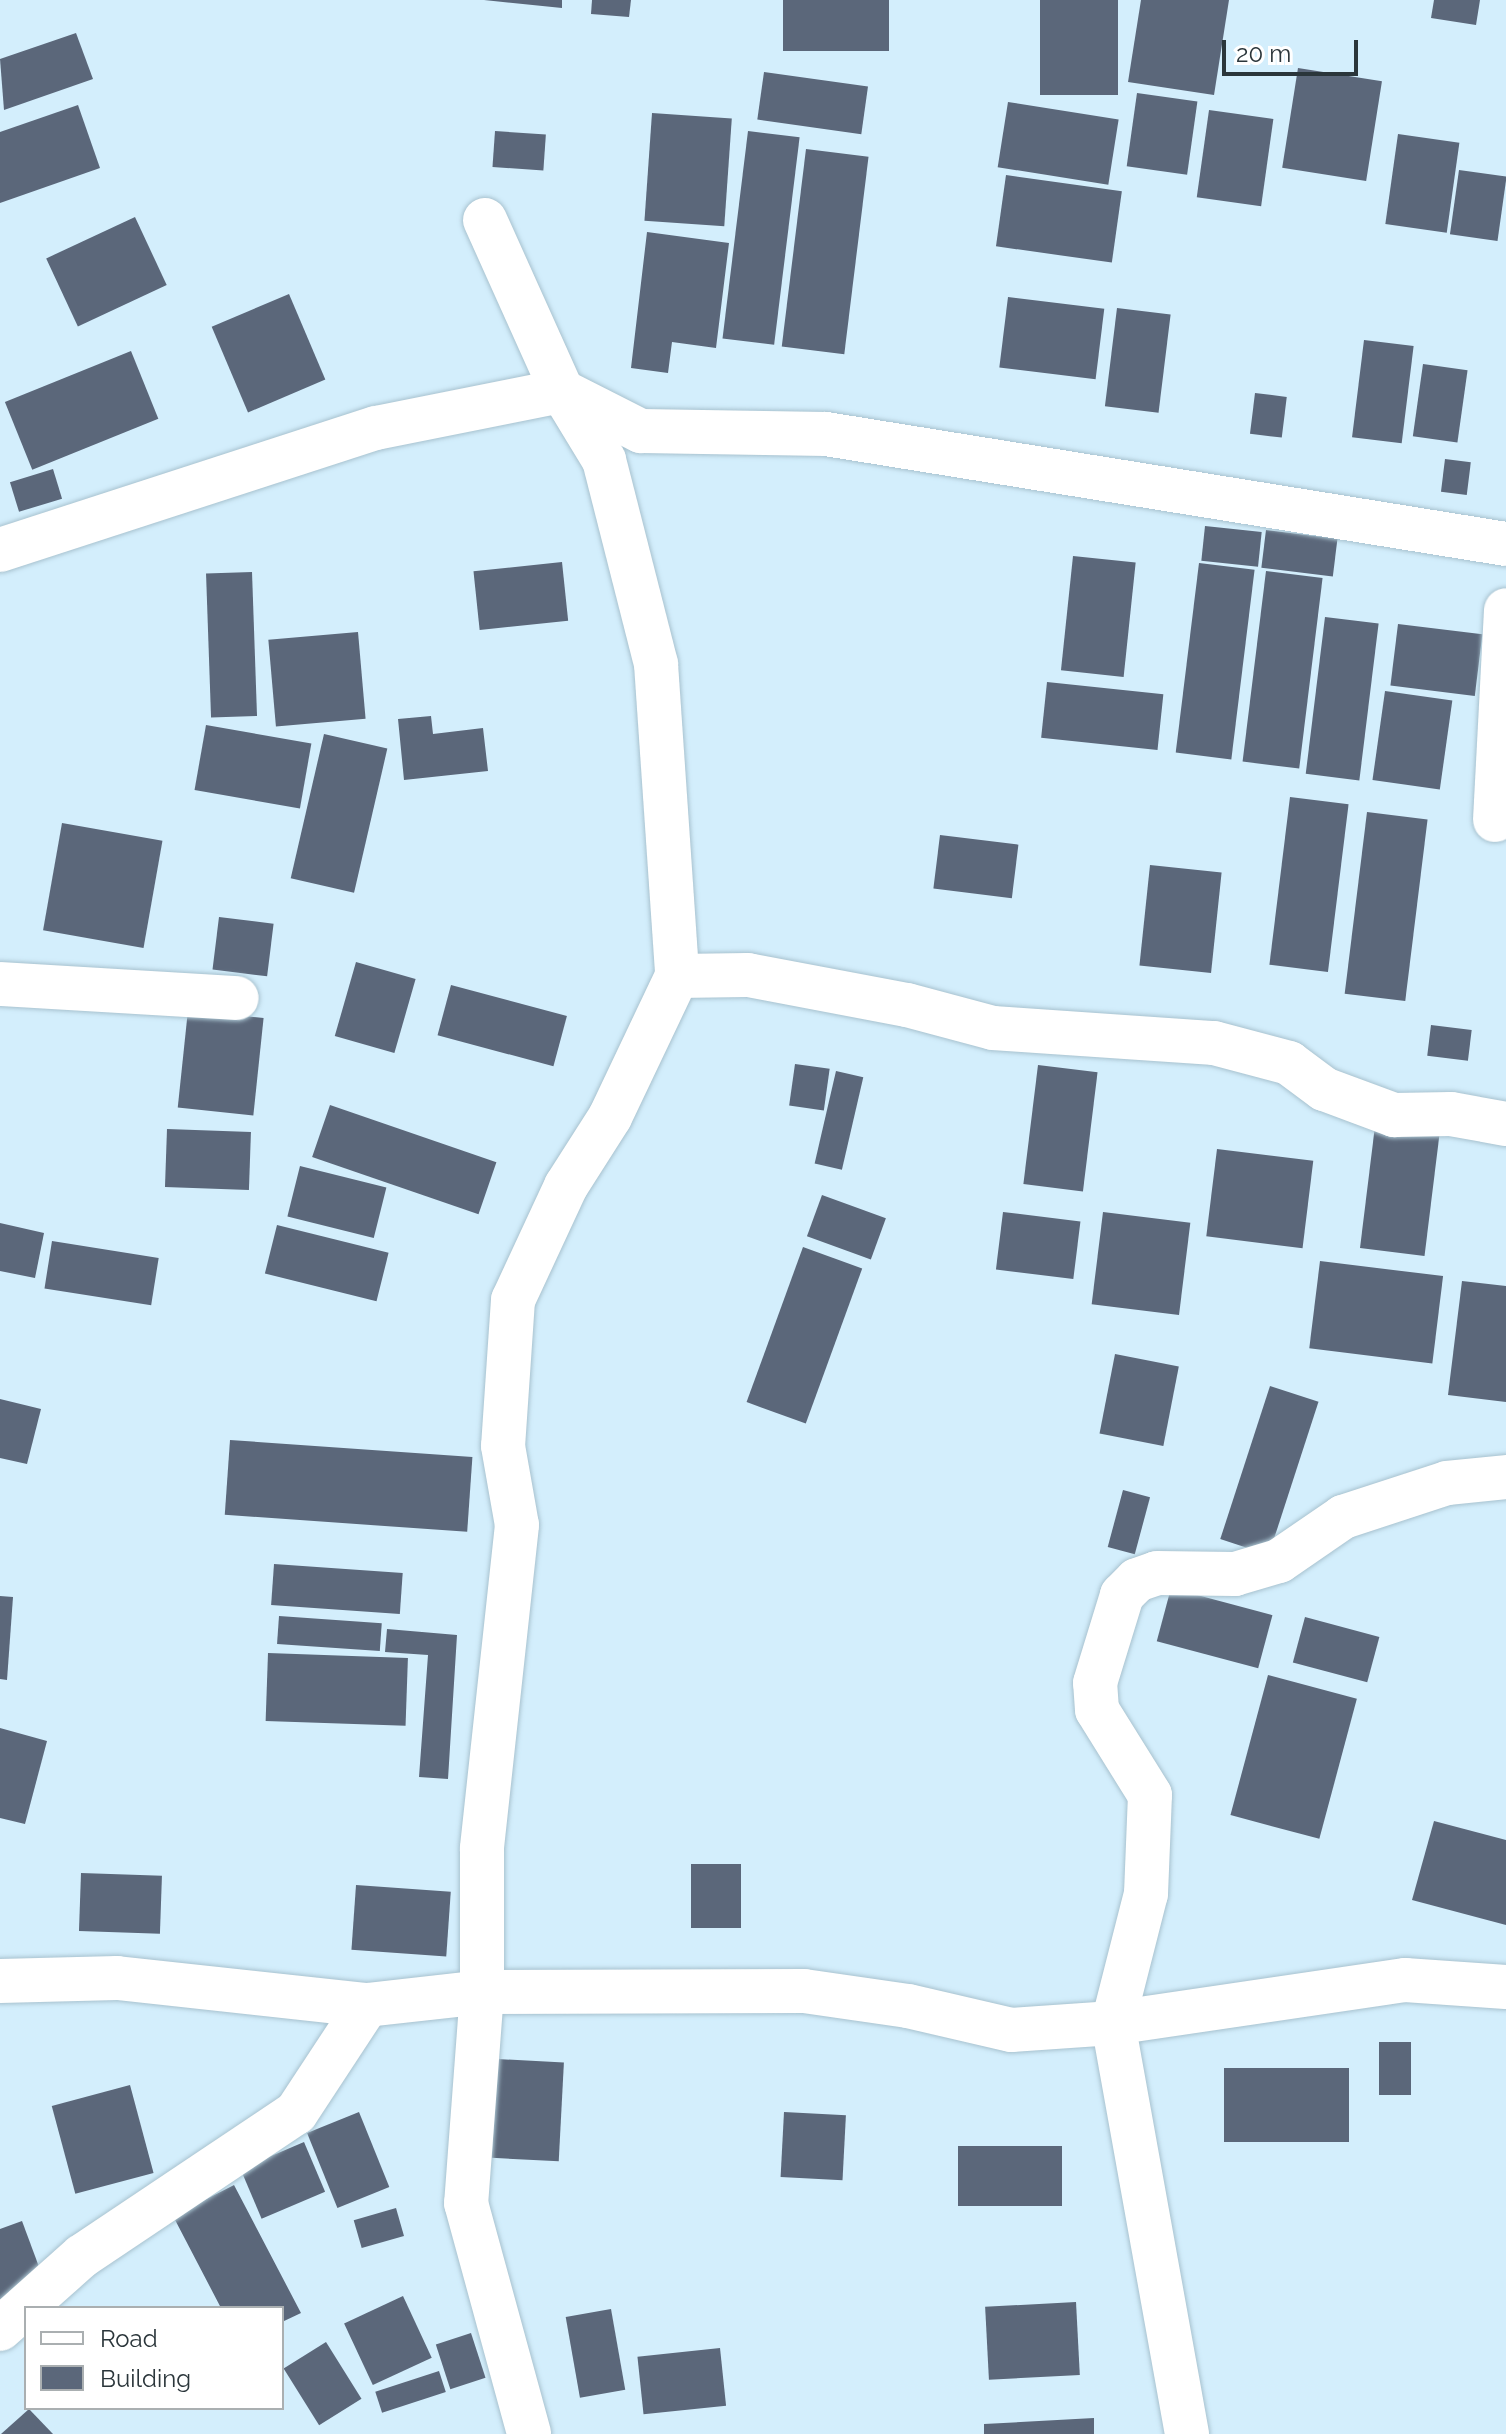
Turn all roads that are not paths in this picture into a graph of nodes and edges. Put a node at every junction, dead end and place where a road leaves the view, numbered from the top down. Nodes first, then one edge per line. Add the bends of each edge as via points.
1 (485, 220) dead end
2 (562, 391) junction
3 (1506, 544) edge
4 (0, 550) edge
5 (1506, 610) edge
6 (1495, 820) dead end
7 (677, 976) junction
8 (0, 984) edge
9 (237, 998) dead end
10 (1506, 1124) edge
11 (1506, 1477) edge
12 (0, 1981) edge
13 (1506, 1987) edge
14 (482, 1992) junction
15 (367, 2005) junction
16 (1113, 2023) junction
17 (26, 2306) edge
18 (24, 2308) edge
19 (0, 2329) edge
20 (529, 2434) edge
21 (1187, 2434) edge

1 - 2 street
2 - 3 street via 641,431 826,434
2 - 4 street via 376,428
2 - 7 street via 604,460 656,664
5 - 6 street
7 - 10 street via 748,975 907,1005 993,1028 1214,1043 1289,1063 1324,1089 1394,1115 1451,1114
7 - 14 street via 610,1117 566,1186 513,1300 503,1446 517,1525 482,1849
8 - 9 street
11 - 16 street via 1447,1483 1343,1517 1279,1561 1235,1574 1157,1573 1137,1580 1122,1595 1095,1683 1097,1710 1150,1795 1146,1894
12 - 15 street via 117,1978
13 - 16 street via 1405,1980
14 - 15 street
14 - 16 street via 804,1991 908,2006 1011,2030
14 - 20 street via 466,2203
15 - 17 street via 296,2113 82,2256
16 - 21 street
18 - 19 street

